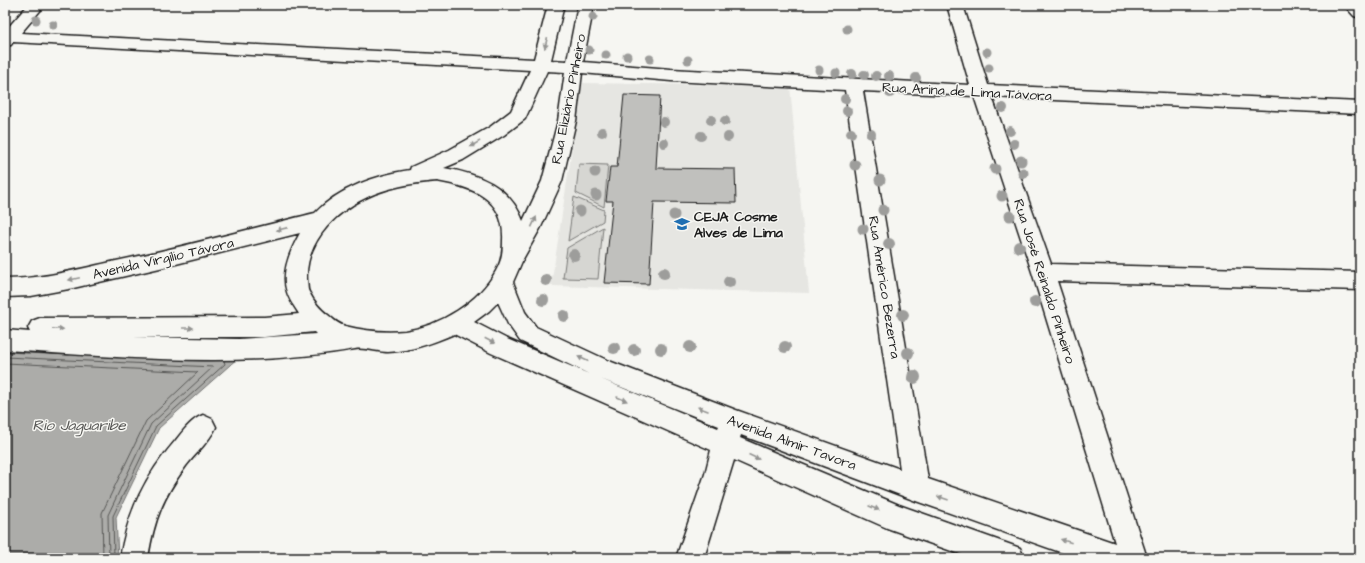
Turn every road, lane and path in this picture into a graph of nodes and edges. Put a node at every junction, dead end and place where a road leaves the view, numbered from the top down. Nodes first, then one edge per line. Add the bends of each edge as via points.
1 (37, 5) edge
2 (556, 5) edge
3 (586, 5) edge
4 (955, 5) edge
5 (1352, 5) edge
6 (1360, 13) edge
7 (6, 39) edge
8 (541, 66) junction
9 (574, 67) junction
10 (853, 86) junction
11 (981, 91) junction
12 (1360, 108) edge
13 (408, 176) junction
14 (320, 220) junction
15 (514, 255) junction
16 (1043, 272) junction
17 (1360, 281) edge
18 (502, 283) junction
19 (5, 288) edge
20 (320, 322) junction
21 (456, 324) junction
22 (5, 326) edge
23 (356, 339) junction
24 (5, 340) edge
25 (203, 427) dead end
26 (729, 432) junction
27 (916, 488) junction
28 (134, 558) edge
29 (690, 558) edge
30 (1010, 558) edge
31 (1116, 558) edge
32 (1133, 558) edge

1 - 7 street
2 -> 8 street
3 - 9 street, Rua Eliziário Pinheiro
4 - 11 street, Rua José Reinaldo Pinheiro
5 - 6 street
7 - 8 street, Rua Arina de Lima Távora
8 - 9 street, Rua Arina de Lima Távora
8 -> 13 street via 519,115 456,155
9 - 10 street, Rua Arina de Lima Távora
15 -> 9 street, Rua Eliziário Pinheiro via 531,227 552,181 567,121
10 - 11 street, Rua Arina de Lima Távora
10 - 27 street, Rua Américo Bezerra
11 - 12 street, Rua Arina de Lima Távora
11 - 16 street, Rua José Reinaldo Pinheiro
13 - 14 street via 376,184 346,199
13 - 15 street via 437,174 464,179 486,189 504,204 514,224
14 -> 19 street, Avenida Virgílio Távora via 132,267 49,284
14 - 20 street via 305,242 296,267 297,291 308,312
15 - 18 street, Rua Eliziário Pinheiro
16 - 17 street
16 - 32 street, Rua José Reinaldo Pinheiro
18 - 21 street, Rua Eliziário Pinheiro via 482,305
26 -> 18 street, Avenida Almir Tavora via 528,334 516,317
22 -> 20 street via 65,329 257,328
20 - 23 street via 328,329
21 - 23 street, Rua Eliziário Pinheiro via 423,336 389,342
21 -> 26 street, Avenida Almir Tavora via 499,346
23 - 24 street via 294,346 239,348 103,347
25 - 28 street via 154,490 136,536
26 - 27 street, Avenida Almir Tavora
26 - 29 street
26 -> 30 street, Avenida Almir Tavora via 897,518
31 -> 27 street, Avenida Almir Tavora

